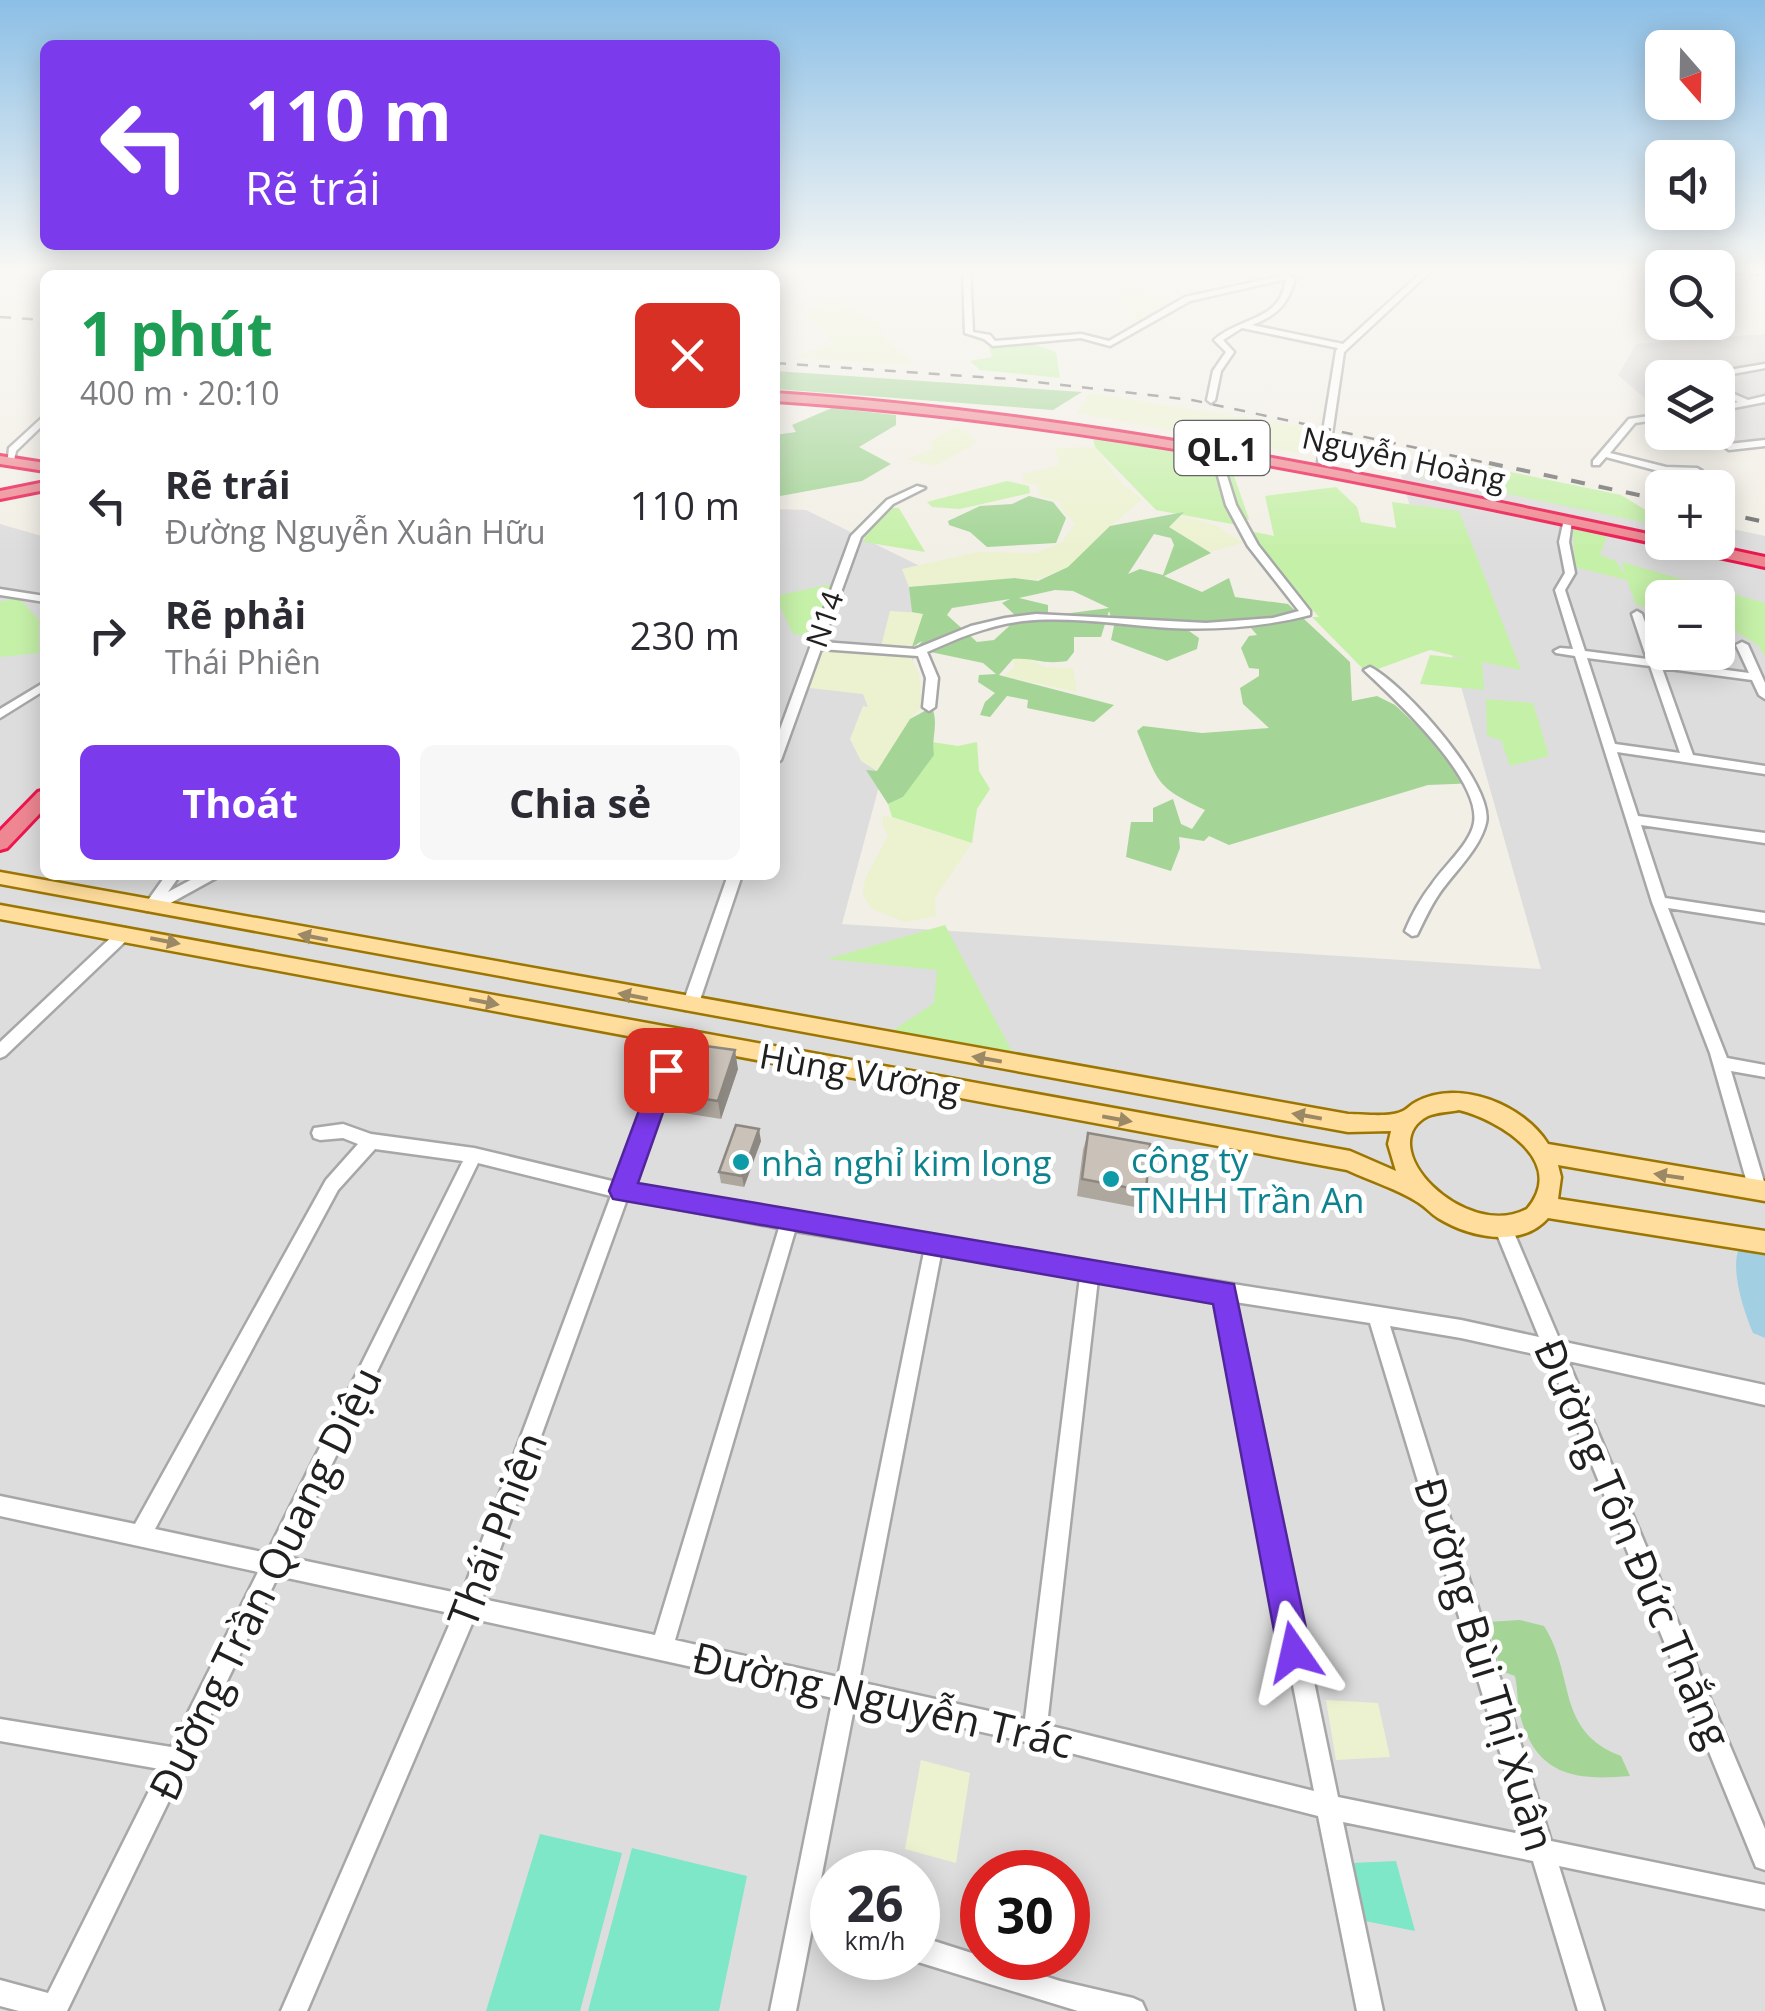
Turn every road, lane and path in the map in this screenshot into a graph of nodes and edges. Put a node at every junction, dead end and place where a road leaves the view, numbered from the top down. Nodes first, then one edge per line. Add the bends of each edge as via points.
1 (1221, 365) edge
2 (1336, 365) edge
3 (1765, 366) edge
4 (1735, 370) edge
5 (780, 394) edge
6 (780, 394) edge
7 (1735, 397) edge
8 (1765, 399) edge
9 (1211, 400) dead end
10 (1747, 403) junction
11 (1735, 405) edge
12 (1645, 419) edge
13 (40, 423) edge
14 (1765, 442) edge
15 (1735, 446) edge
16 (1214, 448) junction
17 (1604, 454) junction
18 (5, 462) edge
19 (1323, 462) junction
20 (1596, 462) dead end
21 (40, 466) edge
22 (1666, 470) edge
23 (40, 484) edge
24 (920, 488) dead end
25 (0, 492) edge
26 (1568, 521) junction
27 (1645, 529) edge
28 (1645, 537) edge
29 (1735, 548) edge
30 (1765, 555) edge
31 (1735, 556) edge
32 (1765, 562) edge
33 (0, 592) edge
34 (40, 597) edge
35 (1637, 614) dead end
36 (1645, 636) edge
37 (815, 645) junction
38 (1742, 645) dead end
39 (1560, 651) dead end
40 (918, 652) junction
41 (1582, 654) junction
42 (1645, 664) edge
43 (1370, 670) dead end
44 (1657, 670) edge
45 (1690, 670) edge
46 (1757, 678) junction
47 (40, 688) edge
48 (1765, 695) edge
49 (929, 707) dead end
50 (0, 714) edge
51 (780, 746) edge
52 (1612, 747) junction
53 (1688, 760) junction
54 (1765, 770) edge
55 (40, 800) edge
56 (40, 801) edge
57 (1634, 820) junction
58 (0, 823) edge
59 (1765, 838) edge
60 (0, 844) edge
61 (0, 878) edge
62 (170, 880) edge
63 (201, 880) edge
64 (733, 880) edge
65 (1659, 902) junction
66 (151, 906) junction
67 (0, 912) edge
68 (1765, 918) edge
69 (1412, 931) dead end
70 (126, 933) junction
71 (690, 1006) junction
72 (677, 1040) junction
73 (0, 1052) edge
74 (1720, 1063) junction
75 (1765, 1070) edge
76 (1404, 1122) junction
77 (320, 1133) dead end
78 (371, 1142) junction
79 (1543, 1153) junction
80 (474, 1154) junction
81 (622, 1191) junction
82 (1762, 1191) edge
83 (1421, 1193) junction
84 (1545, 1207) junction
85 (789, 1222) junction
86 (1503, 1227) junction
87 (1765, 1242) edge
88 (934, 1246) junction
89 (1090, 1271) junction
90 (1224, 1293) junction
91 (1378, 1318) junction
92 (1552, 1346) junction
93 (1765, 1395) edge
94 (0, 1506) edge
95 (139, 1536) junction
96 (272, 1566) junction
97 (468, 1608) junction
98 (662, 1648) junction
99 (846, 1690) junction
100 (0, 1730) edge
101 (1035, 1733) junction
102 (177, 1760) junction
103 (1325, 1806) junction
104 (1544, 1849) junction
105 (1765, 1858) edge
106 (1765, 1897) edge
107 (802, 1913) junction
108 (810, 1916) edge
109 (940, 1955) edge
110 (0, 1993) edge
111 (54, 2010) edge
112 (294, 2011) edge
113 (782, 2011) edge
114 (1133, 2011) edge
115 (1370, 2011) edge
116 (1591, 2011) edge

1 - 9 street
2 - 19 street
3 - 4 street
5 - 19 highway, Nguyễn Hoàng / QL.1 via 924,402 1149,429
6 - 16 highway, Nguyễn Hoàng / QL.1
7 - 10 street
8 - 10 street
10 - 11 street
12 - 17 street via 1632,421
13 - 18 street
14 - 15 street
16 - 26 highway, Nguyễn Hoàng / QL.1
16 - 40 street via 1252,546 1306,613 1242,624 1027,618 966,629
17 - 20 street
17 - 22 street
18 - 21 highway
19 - 27 highway, Nguyễn Hoàng / QL.1
23 - 25 highway
24 - 37 street, N14 via 890,502 856,536
26 - 28 highway, Nguyễn Hoàng / QL.1
26 - 41 street via 1570,573 1560,590
29 - 30 highway
31 - 32 highway
33 - 34 street
35 - 36 street
37 - 40 street
37 - 51 street, N14
38 - 46 street
39 - 41 street
40 - 49 street via 932,678
41 - 42 street
41 - 52 street
43 - 69 street via 1442,744 1482,804 1479,828 1437,880
44 - 53 street
45 - 46 street
46 - 48 street
47 - 50 street
52 - 53 street
52 - 57 street
53 - 54 street
55 - 58 highway
56 - 60 highway
57 - 59 street
57 - 65 street
61 - 66 main road, Hùng Vương
62 - 66 street
63 - 66 street
64 - 71 street
65 - 68 street
65 - 74 street
66 - 70 main road
71 -> 66 main road, Hùng Vương
67 - 70 main road, Hùng Vương
70 -> 72 main road, Hùng Vương
70 - 73 street
71 - 72 main road
76 -> 71 main road, Hùng Vương via 1348,1123
72 - 81 street, Thái Phiên
72 -> 83 main road, Hùng Vương via 1350,1161
74 - 75 street
74 - 82 street
76 - 79 main road via 1436,1102 1484,1106 1518,1126
76 - 83 main road via 1399,1156
77 - 78 street via 343,1131
78 - 80 street
78 - 95 street via 332,1185
82 -> 79 main road
79 - 84 main road via 1552,1191
80 - 81 street
80 - 96 street, Đường Trần Quang Diệu
81 - 85 street
81 - 97 street, Thái Phiên
83 - 86 main road via 1445,1212
84 - 86 main road via 1528,1221
84 - 87 main road
85 - 88 street
85 - 98 street
86 - 92 street, Đường Tôn Đức Thắng
88 - 89 street
88 - 99 street
89 - 90 street
89 - 101 street
90 - 91 street
90 - 103 street
91 - 92 street
91 - 104 street, Đường Bùi Thị Xuân
92 - 93 street
92 - 105 street, Đường Tôn Đức Thắng
94 - 95 street, Đường Nguyễn Trác
95 - 96 street, Đường Nguyễn Trác
96 - 97 street, Đường Nguyễn Trác
96 - 102 street, Đường Trần Quang Diệu
97 - 98 street, Đường Nguyễn Trác
97 - 112 street, Thái Phiên
98 - 99 street, Đường Nguyễn Trác
99 - 101 street, Đường Nguyễn Trác
99 - 107 street
100 - 102 street
101 - 103 street, Đường Nguyễn Trác
102 - 111 street, Đường Trần Quang Diệu
103 - 104 street, Đường Nguyễn Trác
103 - 115 street
104 - 106 street, Đường Nguyễn Trác
104 - 116 street, Đường Bùi Thị Xuân
107 - 108 street
107 - 113 street
109 - 114 street
110 - 111 street

